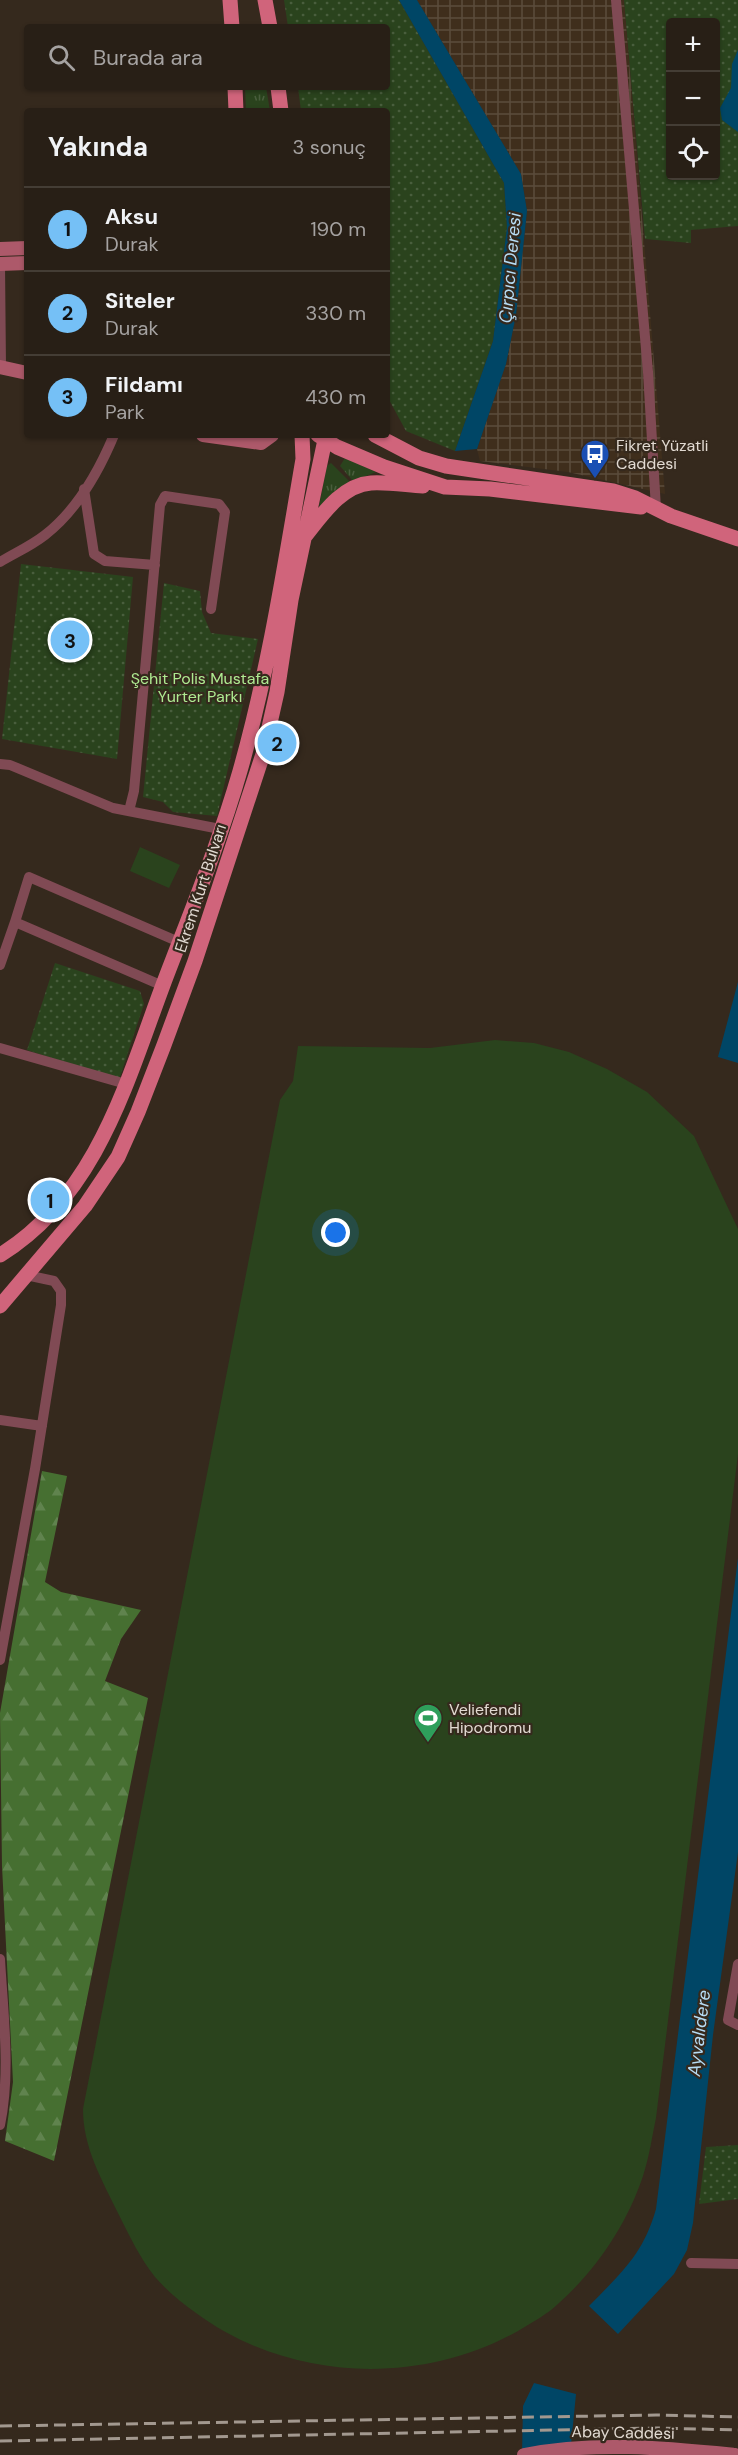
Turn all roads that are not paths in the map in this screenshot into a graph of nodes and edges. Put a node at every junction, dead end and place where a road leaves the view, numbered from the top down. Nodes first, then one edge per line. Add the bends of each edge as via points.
1 (230, 0) edge
2 (265, 0) edge
3 (616, 0) edge
4 (232, 24) edge
5 (269, 24) edge
6 (235, 90) edge
7 (278, 90) edge
8 (236, 108) edge
9 (281, 108) edge
10 (24, 248) edge
11 (0, 249) edge
12 (24, 263) edge
13 (0, 264) edge
14 (0, 367) edge
15 (24, 372) edge
16 (113, 438) edge
17 (225, 438) edge
18 (268, 438) edge
19 (302, 438) edge
20 (323, 438) edge
21 (325, 438) edge
22 (381, 438) edge
23 (394, 445) junction
24 (384, 467) junction
25 (446, 487) junction
26 (84, 489) junction
27 (656, 509) junction
28 (304, 538) junction
29 (738, 539) edge
30 (0, 562) edge
31 (155, 565) junction
32 (211, 609) dead end
33 (0, 764) edge
34 (129, 811) junction
35 (220, 829) junction
36 (15, 922) junction
37 (179, 942) junction
38 (0, 965) edge
39 (163, 986) junction
40 (0, 1048) edge
41 (126, 1084) junction
42 (0, 1255) edge
43 (26, 1275) junction
44 (0, 1306) edge
45 (0, 1420) edge
46 (42, 1426) junction
47 (0, 1660) edge
48 (0, 1959) edge
49 (738, 1964) edge
50 (738, 2025) edge
51 (0, 2126) edge
52 (691, 2263) dead end
53 (738, 2264) edge
54 (524, 2455) edge
55 (729, 2455) edge

1 - 4 main road
2 - 5 main road
3 - 27 street
6 - 8 main road
7 - 9 main road
10 - 11 main road
12 - 13 main road
13 - 14 street
14 - 15 main road
16 - 26 street
17 - 18 main road via 261,443
19 - 35 main road, Ekrem Kurt Bulvarı via 303,459 276,617 240,772
20 - 28 main road, Ekrem Kurt Bulvarı
21 - 24 main road
22 - 23 main road
23 - 24 main road via 386,450
23 - 27 main road via 446,466 613,491
24 - 25 main road
25 - 27 main road
25 - 28 main road via 369,483 355,488 334,501
26 - 30 street via 65,518 44,536
26 - 31 street via 94,554 105,561
27 - 29 main road
28 - 43 main road, Ekrem Kurt Bulvarı via 263,754 195,962 118,1156 85,1206
31 - 32 street via 160,505 165,496 219,504 225,512
31 - 34 street
33 - 34 street
34 - 35 street
35 - 37 main road, Ekrem Kurt Bulvarı
36 - 37 street via 30,877
36 - 38 street
36 - 39 street
37 - 39 main road, Ekrem Kurt Bulvarı
39 - 41 main road, Ekrem Kurt Bulvarı
40 - 41 street
41 - 42 main road, Ekrem Kurt Bulvarı via 99,1147 78,1182 26,1238
43 - 44 main road, Ekrem Kurt Bulvarı
43 - 46 street via 54,1281 61,1291
45 - 46 street
46 - 47 street
48 - 51 street via 5,2056
49 - 50 street via 728,2020
52 - 53 street
54 - 55 main road, Abay Caddesi via 568,2447 624,2446

